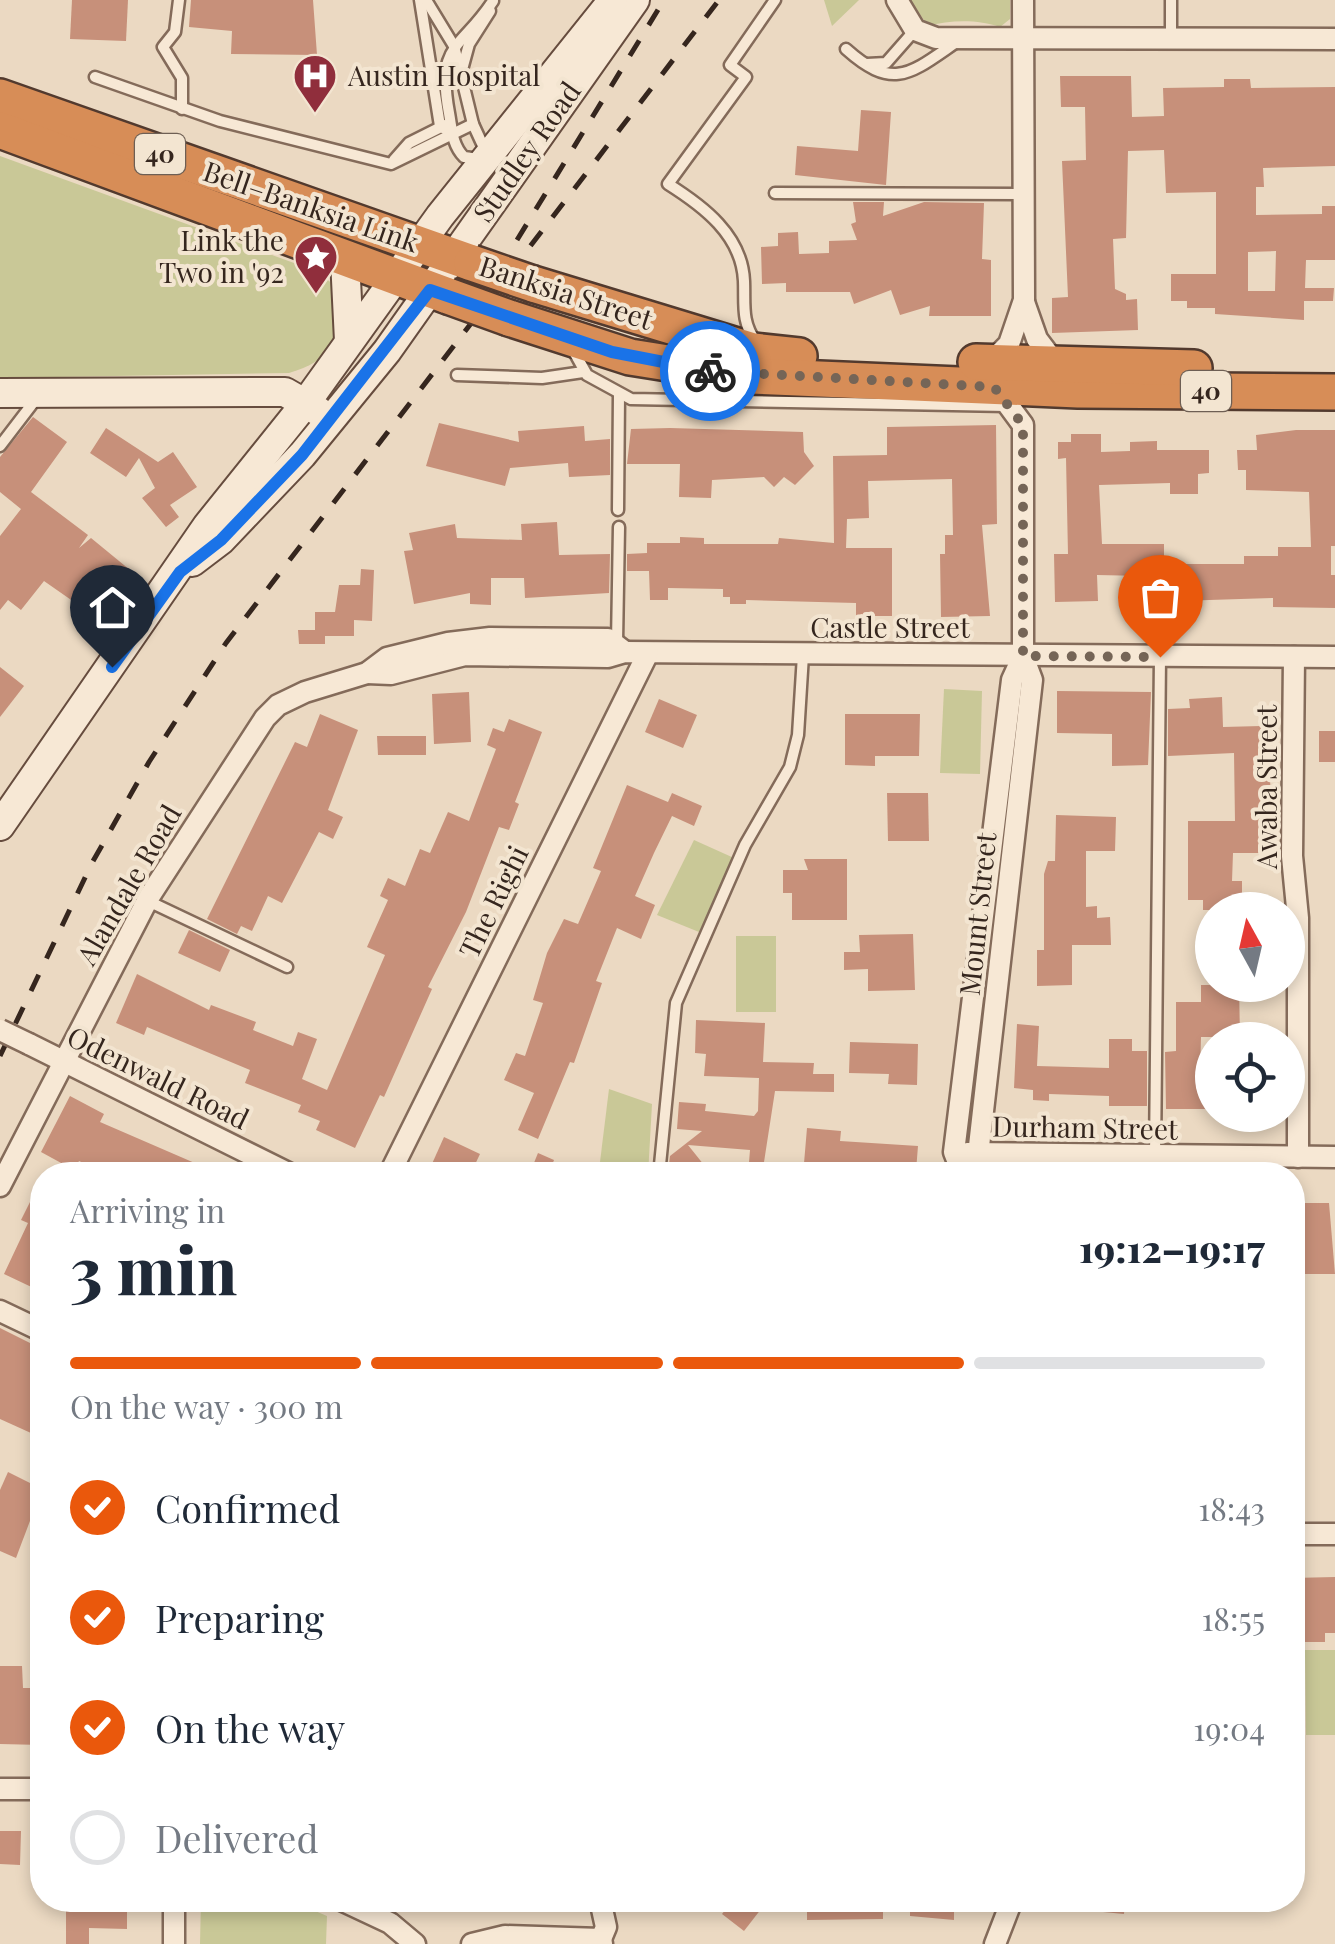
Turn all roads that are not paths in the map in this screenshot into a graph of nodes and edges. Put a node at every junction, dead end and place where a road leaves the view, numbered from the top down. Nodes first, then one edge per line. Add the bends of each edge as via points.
1 (179, 0) edge
2 (423, 0) edge
3 (493, 0) edge
4 (613, 0) edge
5 (635, 0) edge
6 (775, 0) edge
7 (897, 0) edge
8 (1023, 0) edge
9 (1171, 0) edge
10 (914, 30) junction
11 (1172, 38) junction
12 (960, 39) junction
13 (1335, 39) edge
14 (1023, 40) junction
15 (454, 46) junction
16 (846, 49) dead end
17 (861, 62) junction
18 (462, 72) junction
19 (94, 77) dead end
20 (0, 97) edge
21 (182, 109) junction
22 (473, 124) junction
23 (448, 128) junction
24 (0, 130) edge
25 (499, 168) junction
26 (775, 193) dead end
27 (1023, 194) junction
28 (444, 254) junction
29 (345, 259) junction
30 (426, 288) junction
31 (1024, 300) junction
32 (744, 312) junction
33 (718, 329) junction
34 (568, 338) junction
35 (349, 341) junction
36 (773, 354) junction
37 (1335, 370) edge
38 (584, 372) junction
39 (457, 375) dead end
40 (1055, 377) junction
41 (1335, 392) edge
42 (0, 393) edge
43 (41, 393) junction
44 (618, 395) junction
45 (1005, 395) junction
46 (317, 411) junction
47 (0, 446) edge
48 (618, 510) dead end
49 (619, 528) dead end
50 (621, 647) junction
51 (648, 653) junction
52 (803, 655) junction
53 (1023, 656) junction
54 (1160, 657) junction
55 (1294, 657) junction
56 (1335, 658) edge
57 (367, 672) joint
58 (0, 826) edge
59 (147, 900) junction
60 (287, 967) dead end
61 (0, 1030) edge
62 (63, 1061) junction
63 (954, 1152) junction
64 (978, 1155) junction
65 (1154, 1156) junction
66 (1298, 1157) junction
67 (1335, 1157) edge
68 (266, 1162) edge
69 (395, 1162) edge
70 (660, 1162) edge
71 (958, 1162) edge
72 (973, 1162) edge
73 (0, 1186) edge
74 (0, 1310) edge
75 (30, 1326) edge
76 (1305, 1534) edge
77 (1335, 1534) edge
78 (0, 1789) edge
79 (30, 1789) edge
80 (174, 1912) edge
81 (368, 1912) edge
82 (603, 1912) edge
83 (1007, 1912) edge
84 (602, 1942) edge
85 (174, 1944) edge
86 (415, 1944) edge
87 (472, 1944) edge
88 (995, 1944) edge

1 - 21 lane via 176,32 162,46 182,78
2 - 15 lane
2 - 23 lane
3 - 15 lane
3 - 18 lane
4 - 25 street, Studley Road
5 - 25 street, Studley Road via 530,148
6 - 32 lane via 730,65 746,78 668,184 731,238 743,267
7 - 10 street
8 - 14 street
9 - 11 lane
10 - 12 street
10 - 17 lane via 886,63
11 - 13 street
11 - 14 street
12 - 14 street
12 - 17 lane via 911,73 883,73
14 - 27 street
15 - 18 lane
15 - 23 lane via 444,74
16 - 17 lane
18 - 22 lane
19 - 21 lane
20 - 28 highway, Bell–Banksia Link / 40
21 - 23 lane via 390,164 409,143
22 - 23 lane
22 - 25 lane
23 - 25 lane via 464,157
24 - 29 highway, Bell–Banksia Link / 40
25 - 28 street, Studley Road
26 - 27 lane
27 - 31 street
28 - 30 street, Studley Road
28 - 33 highway, Banksia Street / 40, bridge via 533,284
29 - 30 highway, Bell–Banksia Link / 40
29 - 35 street
30 - 34 highway, Banksia Street / 40, bridge
30 - 35 street, Studley Road
30 - 46 street, Studley Road via 386,351
31 - 40 street
31 - 45 street via 1009,344
32 - 33 lane
32 - 36 lane via 752,338
33 - 36 highway, Banksia Street / 40
34 - 38 lane, Banksia Street
34 - 45 highway, Banksia Street / 40 via 722,373
35 - 46 street, Studley Road
36 - 45 highway, Banksia Street / 40
37 - 40 highway, Banksia Street / 40
38 - 39 lane via 542,378
38 - 44 lane, Banksia Street
40 - 41 highway, Banksia Street / 40
40 - 45 highway, Banksia Street / 40
42 - 43 street
43 - 46 street via 284,392
43 - 47 lane
44 - 45 lane, Banksia Street via 660,401
44 - 48 lane
45 - 53 street, Mount Street
46 - 58 street, Studley Road via 207,526
49 - 50 lane
50 - 51 street, Castle Street
50 - 57 street, Castle Street via 467,638 387,658
51 - 52 street, Castle Street
51 - 69 street, The Righi
52 - 53 street, Castle Street
52 - 70 lane via 790,767 746,845 676,1003
53 - 54 street, Castle Street
53 - 63 street, Mount Street via 1012,680
53 - 64 street, Mount Street via 1032,680
54 - 55 street, Castle Street
54 - 65 lane
55 - 56 street, Castle Street
55 - 66 street, Awaba Street
57 - 59 street, Alandale Road via 306,692 265,718
59 - 60 lane
59 - 62 street, Alandale Road
61 - 62 street, Odenwald Road, bridge
62 - 68 street, Odenwald Road
62 - 73 street, Alandale Road
63 - 64 street, Durham Street
63 - 71 street, Mount Street
64 - 65 street, Durham Street
64 - 72 street, Mount Street
65 - 66 street, Durham Street
66 - 67 street, Durham Street
74 - 75 street
76 - 77 street
78 - 79 street
80 - 85 street
81 - 86 street
82 - 84 street
83 - 88 street
84 - 87 street via 505,1936

